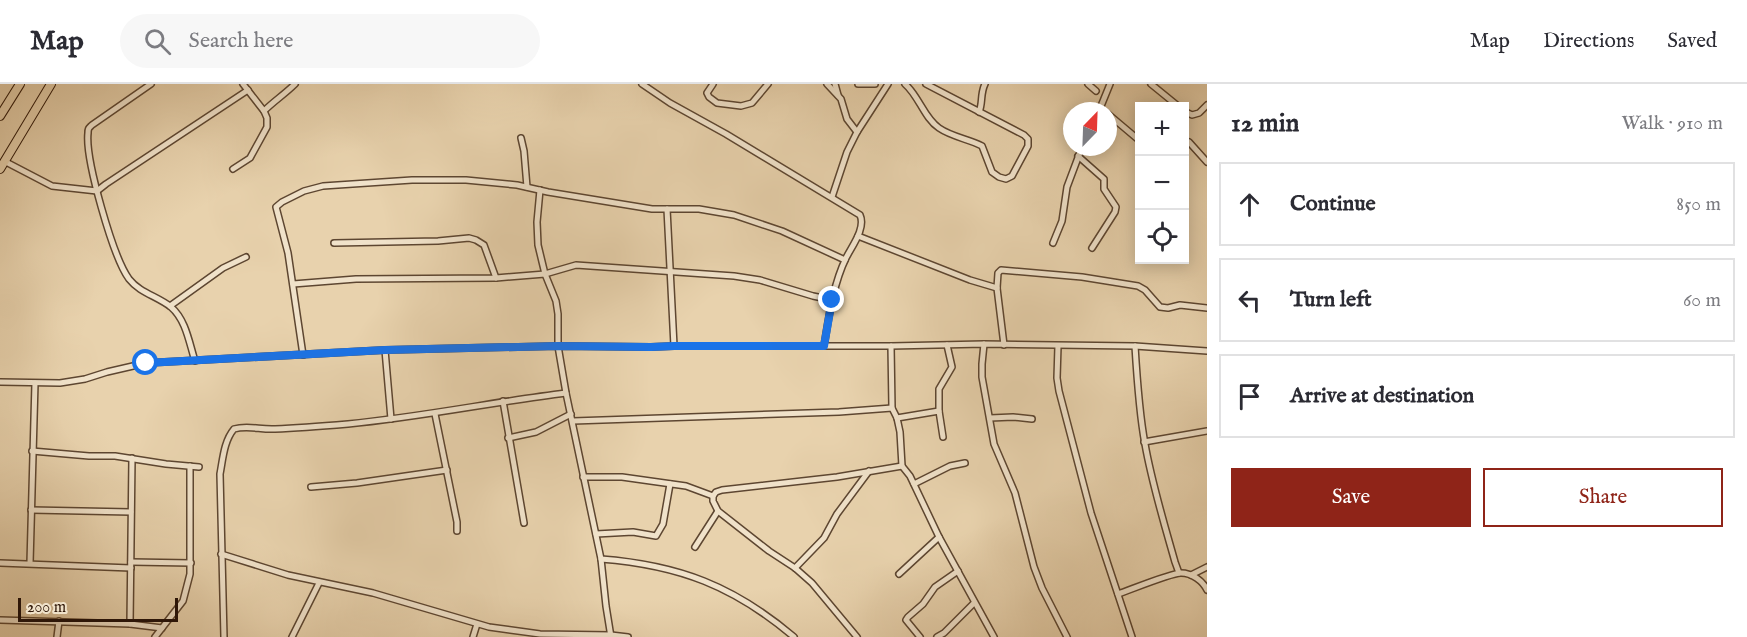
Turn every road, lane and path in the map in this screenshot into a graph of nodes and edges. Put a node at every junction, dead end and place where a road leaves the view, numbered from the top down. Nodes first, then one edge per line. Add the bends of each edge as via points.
1 (20, 84) edge
2 (51, 84) edge
3 (151, 84) edge
4 (243, 84) edge
5 (295, 84) edge
6 (642, 84) edge
7 (713, 84) edge
8 (768, 84) edge
9 (827, 84) edge
10 (836, 84) edge
11 (858, 84) edge
12 (875, 84) edge
13 (888, 84) edge
14 (905, 84) edge
15 (926, 84) edge
16 (985, 84) edge
17 (1088, 84) edge
18 (1110, 84) edge
19 (1151, 84) edge
20 (248, 90) junction
21 (1096, 91) dead end
22 (838, 96) junction
23 (1104, 102) edge
24 (1173, 102) edge
25 (1207, 105) edge
26 (264, 111) junction
27 (979, 112) junction
28 (1189, 113) edge
29 (0, 116) edge
30 (1117, 122) edge
31 (857, 132) junction
32 (1135, 137) edge
33 (521, 138) dead end
34 (1189, 142) dead end
35 (1078, 156) joint
36 (1207, 162) edge
37 (2, 165) edge
38 (232, 169) dead end
39 (527, 187) junction
40 (540, 190) junction
41 (97, 191) junction
42 (831, 197) junction
43 (667, 210) junction
44 (858, 236) junction
45 (334, 243) dead end
46 (1053, 243) dead end
47 (1092, 248) dead end
48 (246, 256) dead end
49 (845, 260) junction
50 (669, 272) junction
51 (545, 274) junction
52 (496, 278) junction
53 (293, 284) junction
54 (997, 288) junction
55 (832, 300) junction
56 (170, 306) junction
57 (1207, 308) edge
58 (984, 344) junction
59 (946, 345) junction
60 (1004, 345) junction
61 (558, 346) junction
62 (674, 346) junction
63 (824, 346) junction
64 (891, 346) junction
65 (1058, 346) junction
66 (1135, 346) junction
67 (385, 350) junction
68 (1207, 351) edge
69 (303, 355) junction
70 (195, 361) junction
71 (0, 382) edge
72 (35, 383) junction
73 (566, 393) junction
74 (502, 401) junction
75 (892, 408) junction
76 (939, 411) junction
77 (435, 414) junction
78 (571, 414) junction
79 (897, 418) junction
80 (990, 418) junction
81 (391, 419) junction
82 (1032, 419) dead end
83 (573, 421) junction
84 (1207, 431) edge
85 (943, 437) dead end
86 (508, 438) junction
87 (1144, 442) junction
88 (32, 451) junction
89 (132, 458) junction
90 (965, 463) dead end
91 (190, 466) junction
92 (902, 466) junction
93 (199, 467) dead end
94 (447, 470) junction
95 (869, 471) junction
96 (583, 477) junction
97 (670, 484) junction
98 (914, 484) junction
99 (311, 487) dead end
100 (713, 496) junction
101 (31, 510) junction
102 (718, 511) junction
103 (131, 512) junction
104 (524, 523) dead end
105 (457, 531) dead end
106 (596, 534) junction
107 (939, 537) junction
108 (695, 547) dead end
109 (221, 554) junction
110 (601, 559) junction
111 (0, 563) edge
112 (191, 563) junction
113 (30, 564) junction
114 (131, 565) junction
115 (1207, 567) edge
116 (795, 568) junction
117 (958, 571) junction
118 (1179, 573) junction
119 (899, 574) dead end
120 (1191, 575) junction
121 (319, 583) junction
122 (1207, 590) edge
123 (1118, 594) junction
124 (974, 603) junction
125 (0, 620) edge
126 (59, 621) junction
127 (130, 624) junction
128 (477, 624) junction
129 (162, 628) junction
130 (611, 636) edge
131 (57, 637) edge
132 (155, 637) edge
133 (224, 637) edge
134 (292, 637) edge
135 (473, 637) edge
136 (628, 637) edge
137 (794, 637) edge
138 (857, 637) edge
139 (920, 637) edge
140 (938, 637) edge
141 (994, 637) edge
142 (1067, 637) edge
143 (1132, 637) edge

1 - 29 highway
2 - 37 highway
3 - 41 street via 89,128
4 - 20 street
5 - 26 street
6 - 42 street
7 - 8 street via 707,93 709,97 717,103 741,106 752,103
9 - 22 street
10 - 22 street
11 - 12 street
13 - 31 street
14 - 27 street via 938,128 982,146 992,172 1006,179 1012,176 1028,139
15 - 27 street
16 - 27 street
17 - 21 street
18 - 23 street
19 - 24 street
20 - 26 street
20 - 41 street
22 - 31 street
25 - 28 street via 1196,114
26 - 38 street via 267,128 250,158
30 - 32 street
31 - 42 street
33 - 39 street
34 - 36 street
35 - 46 street
35 - 47 street via 1104,179 1104,189 1116,207
37 - 41 street via 52,186
39 - 40 street
39 - 53 street via 466,180 412,180 323,186 282,201 276,207
40 - 43 street
40 - 51 street via 538,245
41 - 56 street via 127,276 141,290
42 - 44 street via 860,214
43 - 49 street via 699,209 742,218 782,231
43 - 50 street
44 - 49 street
44 - 54 street
45 - 52 street via 469,238 484,246
48 - 56 street
49 - 55 street
50 - 51 street via 576,265
50 - 55 street via 760,280
50 - 62 street
51 - 52 street
51 - 61 street via 556,301
52 - 53 street via 356,279
53 - 69 street
54 - 57 street via 1001,270 1082,277 1138,286 1160,307
54 - 60 street
55 - 63 street
56 - 70 street via 185,327
58 - 59 street
58 - 60 street
58 - 80 street via 982,377
59 - 64 street
59 - 76 street via 952,367 939,388
60 - 65 street
61 - 62 street
61 - 67 street
61 - 73 street
62 - 63 street
63 - 64 street
64 - 75 street
65 - 66 street
65 - 123 street via 1059,391
66 - 68 street
66 - 87 street
67 - 69 street
67 - 81 street
69 - 70 street
70 - 72 street via 146,363 86,380
71 - 72 street
72 - 88 street
73 - 74 street
73 - 78 street
74 - 77 street
74 - 86 street
75 - 79 street
75 - 83 street
76 - 79 street
76 - 85 street
77 - 81 street
77 - 94 street
78 - 83 street
78 - 86 street via 536,432
79 - 92 street
80 - 82 street
80 - 142 street via 994,444 1016,493 1034,567
81 - 109 street via 234,429 225,447 220,474
83 - 96 street
84 - 87 street
86 - 104 street
87 - 118 street
88 - 89 street
88 - 101 street
89 - 91 street
89 - 103 street
90 - 98 street
91 - 93 street
91 - 112 street
92 - 95 street
92 - 98 street
94 - 99 street
94 - 105 street
95 - 100 street via 722,490
95 - 116 street via 822,540
96 - 97 street via 615,476
96 - 106 street
97 - 100 street
97 - 106 street via 663,524 656,536 633,532
98 - 107 street
100 - 102 street
101 - 103 street
101 - 113 street
102 - 108 street
102 - 116 street
103 - 114 street
106 - 110 street
107 - 117 street
107 - 119 street
109 - 121 street
109 - 133 street
110 - 130 street
110 - 137 street via 651,565 708,582 749,604
111 - 113 street
112 - 114 street
112 - 129 street via 183,601
113 - 114 street
114 - 127 street
115 - 120 street
116 - 138 street
117 - 124 street
117 - 139 street via 935,587 908,616 906,620
118 - 120 street
118 - 123 street
120 - 122 street
121 - 128 street via 373,593
121 - 134 street
123 - 143 street
124 - 140 street
124 - 141 street
125 - 126 street
126 - 127 street
126 - 131 street
127 - 129 street
128 - 130 street via 540,634
128 - 135 street
129 - 132 street
130 - 136 street

